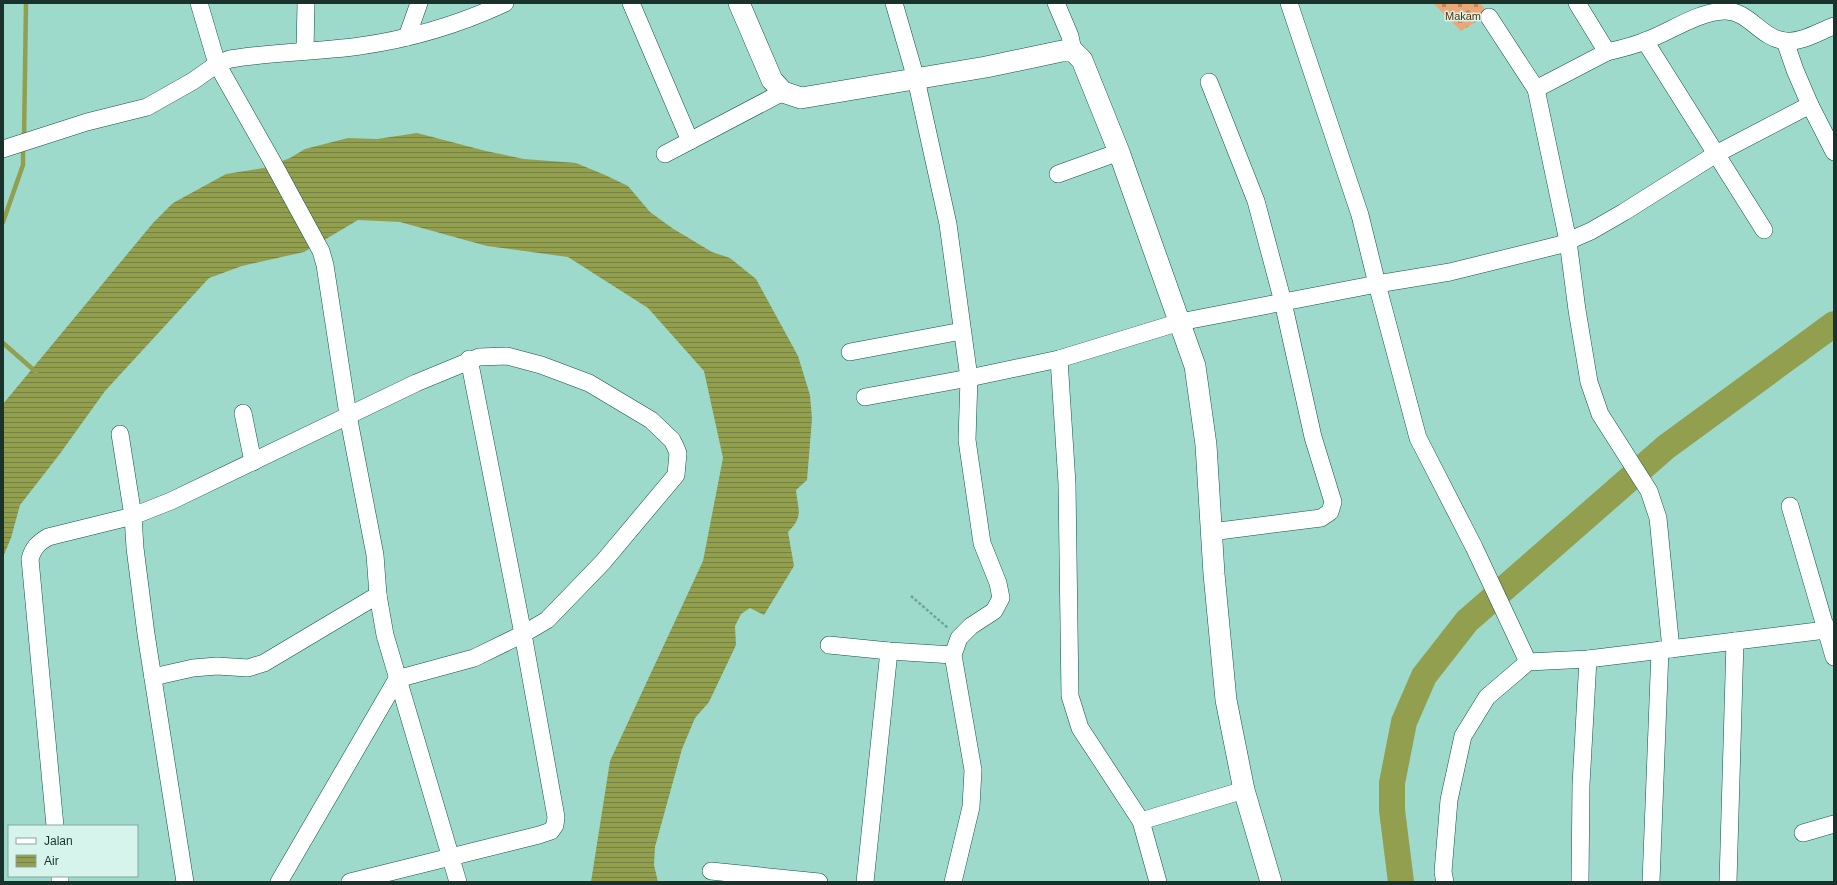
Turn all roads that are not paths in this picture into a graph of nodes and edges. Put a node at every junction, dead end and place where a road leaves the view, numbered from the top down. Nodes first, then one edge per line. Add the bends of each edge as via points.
1 (199, 3) edge
2 (306, 3) edge
3 (418, 3) edge
4 (505, 3) edge
5 (631, 3) edge
6 (739, 3) edge
7 (894, 3) edge
8 (1056, 3) edge
9 (1289, 3) edge
10 (1577, 3) edge
11 (1737, 8) edge
12 (1489, 17) dead end
13 (1834, 26) edge
14 (407, 37) junction
15 (1645, 41) junction
16 (1785, 41) junction
17 (305, 51) junction
18 (1073, 51) junction
19 (1607, 52) junction
20 (216, 64) junction
21 (916, 79) junction
22 (1209, 82) dead end
23 (1536, 89) junction
24 (783, 92) junction
25 (1810, 105) junction
26 (1829, 131) edge
27 (690, 141) junction
28 (16, 146) edge
29 (1119, 152) junction
30 (1834, 152) edge
31 (665, 154) dead end
32 (1716, 154) junction
33 (1058, 174) dead end
34 (1764, 230) dead end
35 (1568, 241) junction
36 (1377, 284) junction
37 (1283, 302) junction
38 (1180, 322) junction
39 (962, 331) junction
40 (850, 352) dead end
41 (1059, 359) junction
42 (469, 360) junction
43 (969, 378) junction
44 (865, 397) dead end
45 (243, 413) dead end
46 (348, 416) junction
47 (120, 434) dead end
48 (253, 462) junction
49 (1790, 506) dead end
50 (133, 516) junction
51 (1212, 532) junction
52 (378, 595) junction
53 (1830, 630) edge
54 (523, 634) junction
55 (1735, 641) junction
56 (829, 645) dead end
57 (1665, 650) junction
58 (889, 651) junction
59 (953, 655) junction
60 (1834, 657) edge
61 (1588, 659) junction
62 (1528, 662) junction
63 (153, 677) junction
64 (397, 679) junction
65 (1244, 790) junction
66 (1141, 820) junction
67 (1834, 824) edge
68 (55, 825) edge
69 (1803, 833) dead end
70 (451, 856) junction
71 (711, 871) dead end
72 (786, 880) edge
73 (185, 882) edge
74 (279, 882) edge
75 (350, 882) edge
76 (458, 882) edge
77 (819, 882) edge
78 (865, 882) edge
79 (953, 882) edge
80 (1158, 882) edge
81 (1271, 882) edge
82 (1444, 882) edge
83 (1580, 882) edge
84 (1651, 882) edge
85 (1728, 882) edge

1 - 20 street
2 - 17 street
3 - 14 street
4 - 14 street via 477,16
5 - 27 street
6 - 24 street via 772,80
7 - 21 street
8 - 18 street via 1070,36
9 - 36 street via 1360,215
10 - 19 street
11 - 15 street via 1706,14
11 - 16 street via 1768,35
12 - 23 street
13 - 16 street via 1796,40
14 - 17 street via 360,46
15 - 19 street
15 - 32 street
16 - 25 street
17 - 20 street via 246,56
18 - 21 street
18 - 29 street via 1082,60
19 - 23 street
20 - 28 street via 193,81 147,107 87,122
20 - 46 street via 321,251
21 - 24 street via 801,98
21 - 39 street via 948,224
22 - 37 street via 1256,201
23 - 35 street
24 - 27 street
25 - 26 street
25 - 32 street
26 - 30 street
27 - 31 street
29 - 33 street
29 - 38 street
32 - 34 street
32 - 35 street via 1624,212
35 - 36 street via 1450,272
35 - 57 street via 1590,382 1600,414 1649,491 1658,518
36 - 37 street
36 - 62 street via 1418,438 1474,547
37 - 38 street
37 - 51 street via 1313,437 1332,502 1330,512 1321,518
38 - 41 street
38 - 51 street via 1195,366 1206,445
39 - 40 street
39 - 43 street
41 - 43 street
41 - 66 street via 1067,484 1070,696 1080,728
42 - 46 street
42 - 54 street
42 - 54 street via 478,356 507,356 541,365 589,383 651,420 672,440 678,453 676,475 603,562 547,620
43 - 44 street
43 - 59 street via 967,440 982,543 998,583 1001,598 994,612 971,626 959,638
45 - 48 street
46 - 48 street
46 - 52 street via 374,555
47 - 50 street
48 - 50 street
49 - 53 street
50 - 63 street
50 - 68 street via 48,537 38,544 31,555
51 - 65 street via 1226,700
52 - 63 street via 264,663 248,668 193,668
52 - 64 street
53 - 55 street
53 - 60 street
54 - 64 street via 474,658
54 - 70 street via 556,817 555,826 551,831 539,835
55 - 57 street
55 - 85 street
56 - 58 street
57 - 61 street
57 - 84 street
58 - 59 street
58 - 78 street
59 - 79 street via 973,770 971,807
61 - 62 street
61 - 83 street via 1581,785
62 - 82 street via 1487,697 1463,736 1449,800
63 - 73 street
64 - 70 street
64 - 74 street
65 - 66 street
65 - 81 street
66 - 80 street
67 - 69 street
70 - 75 street
70 - 76 street
71 - 72 street
72 - 77 street

